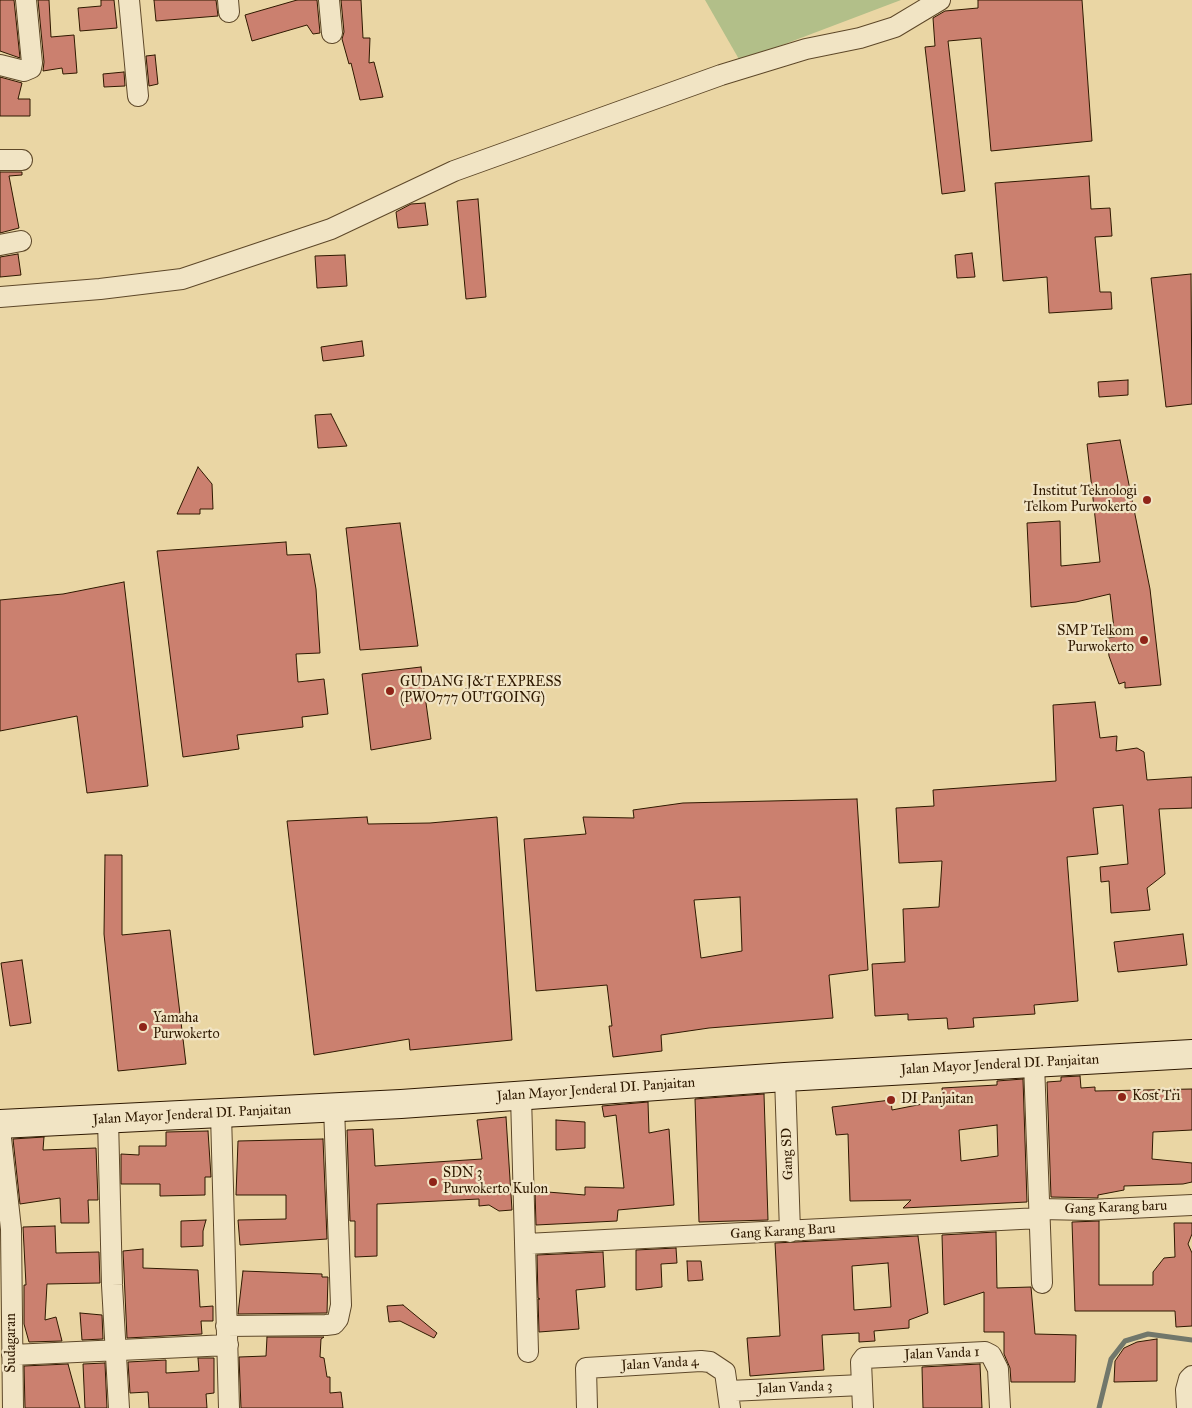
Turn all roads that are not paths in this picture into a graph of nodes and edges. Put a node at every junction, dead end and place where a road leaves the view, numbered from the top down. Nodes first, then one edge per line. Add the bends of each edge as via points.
1 (26, 0) edge
2 (129, 0) edge
3 (329, 0) edge
4 (940, 0) edge
5 (332, 33) dead end
6 (0, 65) edge
7 (138, 96) dead end
8 (0, 160) edge
9 (22, 160) dead end
10 (21, 241) dead end
11 (0, 245) edge
12 (0, 297) edge
13 (1192, 1054) edge
14 (1034, 1063) junction
15 (785, 1077) junction
16 (521, 1096) junction
17 (334, 1108) junction
18 (221, 1114) junction
19 (108, 1119) junction
20 (0, 1124) edge
21 (0, 1129) edge
22 (1192, 1205) edge
23 (1040, 1214) junction
24 (790, 1232) junction
25 (526, 1244) junction
26 (1042, 1283) dead end
27 (227, 1335) junction
28 (117, 1351) junction
29 (528, 1352) dead end
30 (12, 1355) junction
31 (1192, 1376) edge
32 (862, 1385) junction
33 (729, 1399) edge
34 (13, 1408) edge
35 (119, 1408) edge
36 (229, 1408) edge
37 (587, 1408) edge
38 (863, 1408) edge
39 (1000, 1408) edge
40 (1187, 1408) edge

1 - 6 street via 31,68 24,71
2 - 7 street
3 - 5 street
4 - 12 street via 895,26 721,75 454,171 331,229 182,280
8 - 9 street
10 - 11 street
13 - 14 street, Jalan Mayor Jenderal DI. Panjaitan
14 - 15 street, Jalan Mayor Jenderal DI. Panjaitan
14 - 23 street
15 - 16 street, Jalan Mayor Jenderal DI. Panjaitan
15 - 24 street, Gang SD
16 - 17 street, Jalan Mayor Jenderal DI. Panjaitan
16 - 25 street
17 - 18 street, Jalan Mayor Jenderal DI. Panjaitan
17 - 27 street via 341,1305 338,1320 334,1324
18 - 19 street, Jalan Mayor Jenderal DI. Panjaitan
18 - 27 street
19 - 20 street, Jalan Mayor Jenderal DI. Panjaitan
19 - 28 street
21 - 30 street, Sudagaran via 11,1229
22 - 23 street, Gang Karang baru
23 - 24 street, Gang Karang Baru
23 - 26 street
24 - 25 street, Gang Karang Baru
25 - 29 street
27 - 28 street
27 - 36 street
28 - 30 street
28 - 35 street
30 - 34 street, Sudagaran
31 - 40 street via 1186,1390
32 - 33 street, Jalan Vanda 3
32 - 38 street
32 - 39 street, Jalan Vanda 1 via 861,1362 867,1358 985,1352 991,1355 998,1369
33 - 37 street, Jalan Vanda 4 via 725,1372 710,1362 586,1368

